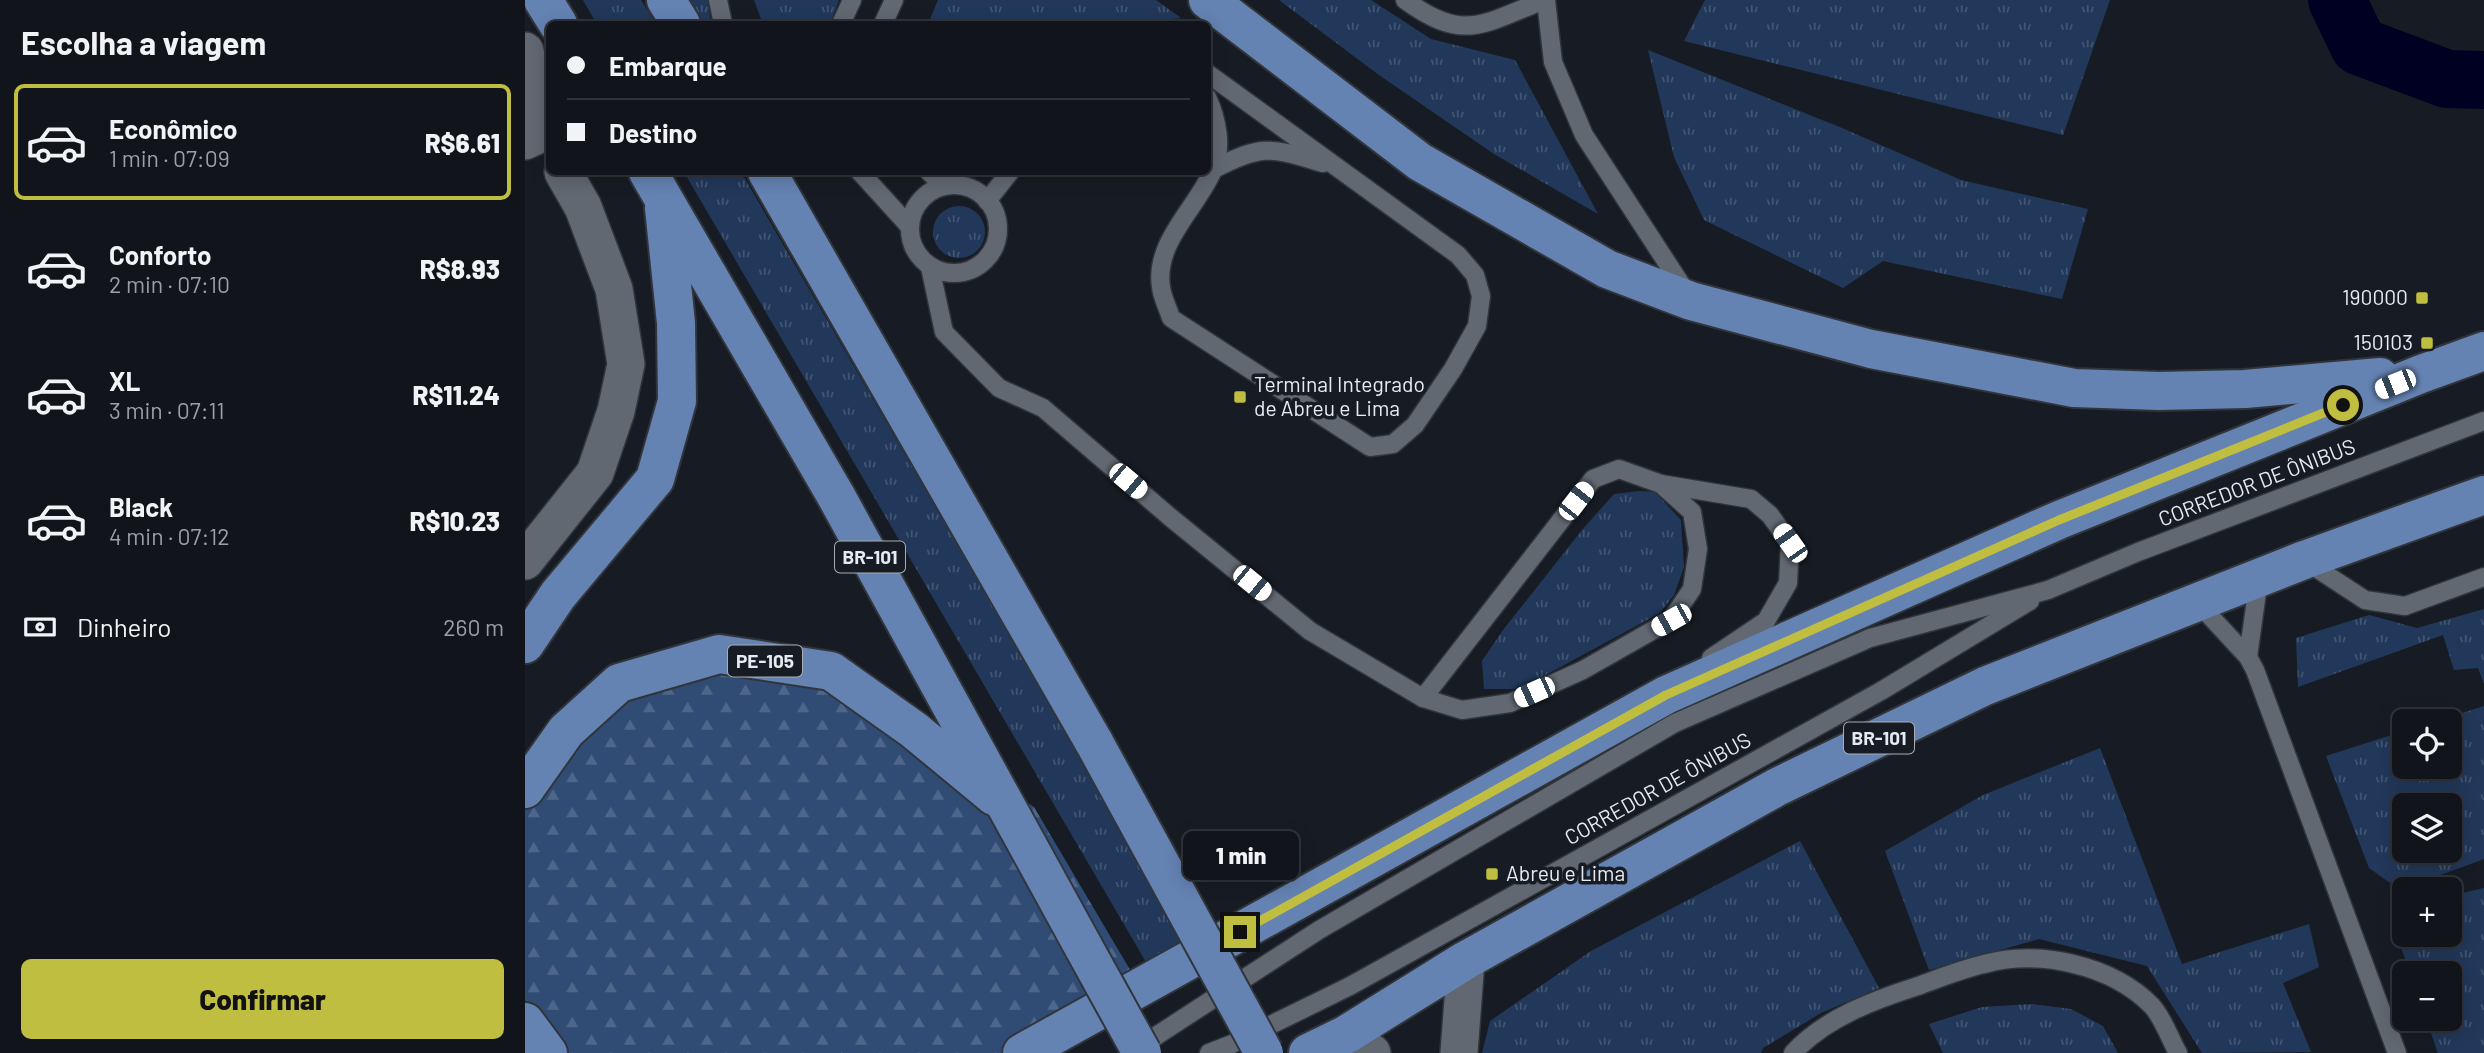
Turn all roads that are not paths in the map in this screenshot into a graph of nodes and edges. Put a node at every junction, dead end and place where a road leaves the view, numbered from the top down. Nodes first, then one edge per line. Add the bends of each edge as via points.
1 (543, 0) edge
2 (666, 0) edge
3 (718, 0) edge
4 (852, 0) edge
5 (894, 0) edge
6 (1208, 0) edge
7 (1405, 0) edge
8 (1545, 0) edge
9 (556, 21) edge
10 (679, 21) edge
11 (722, 21) edge
12 (842, 21) edge
13 (884, 21) edge
14 (525, 51) edge
15 (1211, 76) edge
16 (1211, 106) edge
17 (539, 140) edge
18 (1337, 167) junction
19 (1214, 169) junction
20 (1211, 174) edge
21 (565, 175) edge
22 (769, 175) edge
23 (863, 175) edge
24 (932, 175) edge
25 (1008, 175) edge
26 (1210, 175) edge
27 (656, 184) edge
28 (944, 186) junction
29 (986, 201) junction
30 (910, 227) junction
31 (930, 267) junction
32 (1692, 301) junction
33 (2484, 351) edge
34 (2421, 374) junction
35 (2484, 421) edge
36 (1661, 484) junction
37 (2484, 495) edge
38 (2304, 560) junction
39 (525, 561) edge
40 (2484, 577) edge
41 (2259, 578) junction
42 (2048, 590) junction
43 (2197, 602) junction
44 (525, 644) edge
45 (2248, 657) junction
46 (1423, 698) junction
47 (1626, 716) junction
48 (525, 789) edge
49 (1009, 808) junction
50 (1467, 960) junction
51 (525, 1022) edge
52 (1359, 1044) edge
53 (548, 1053) edge
54 (1022, 1053) edge
55 (1130, 1053) edge
56 (1142, 1053) edge
57 (1209, 1053) edge
58 (1264, 1053) edge
59 (1308, 1053) edge
60 (1459, 1053) edge
61 (1793, 1053) edge
62 (2178, 1053) edge
63 (2397, 1053) edge

1 - 9 highway
2 - 10 highway
3 - 11 lane
4 - 12 lane
5 - 13 lane
6 - 32 highway via 1420,162 1607,269
7 - 8 lane via 1448,25 1476,27
8 - 32 lane via 1553,62 1584,135
14 - 17 street
15 - 18 lane
16 - 19 lane via 1217,140
18 - 19 lane via 1279,150 1259,150
18 - 26 lane via 1458,255 1475,275 1481,296 1477,326 1453,369 1415,425 1394,444 1370,447 1171,318 1161,287 1162,263
19 - 20 lane
21 - 39 street via 583,207 614,289 626,364 617,411 595,473
22 - 58 highway, bridge via 1095,744
23 - 30 lane
24 - 28 lane
25 - 29 lane
27 - 44 highway via 676,323 677,401 655,480 558,595
27 - 49 highway, BR-101
28 - 29 lane via 971,189
28 - 30 lane via 919,202
29 - 31 lane via 997,222 997,236 984,261 958,273
30 - 31 lane via 912,244
31 - 46 lane via 944,332 999,388 1043,408 1310,631
32 - 34 highway via 1871,349 2074,388 2245,389
33 - 34 highway
34 - 47 highway via 2059,520
35 - 42 lane, CORREDOR DE ÔNIBUS
36 - 46 lane via 1619,469 1593,479
36 - 46 lane via 1692,512 1698,549 1692,589 1671,620 1583,670 1510,703 1462,710
36 - 47 lane via 1751,499 1770,515 1790,543 1788,583 1766,621
37 - 38 highway, BR-101
38 - 40 lane via 2365,600 2405,606
38 - 41 highway, BR-101
41 - 43 highway, BR-101
41 - 45 lane
42 - 55 lane, CORREDOR DE ÔNIBUS via 1870,638 1675,723 1319,930
42 - 57 lane, CORREDOR DE ÔNIBUS via 1881,691 1350,986
43 - 45 lane
43 - 50 highway, BR-101 via 1985,686 1777,787
45 - 63 lane
47 - 54 highway
48 - 49 highway, PE-105 via 566,731 619,683 719,654 831,671 914,730
49 - 56 highway, BR-101, bridge
50 - 52 highway, BR-101
50 - 60 street
51 - 53 highway
52 - 59 highway, BR-101
61 - 62 lane via 1805,1040 1868,1002 1986,963 2042,957 2095,970 2127,984 2154,1008

